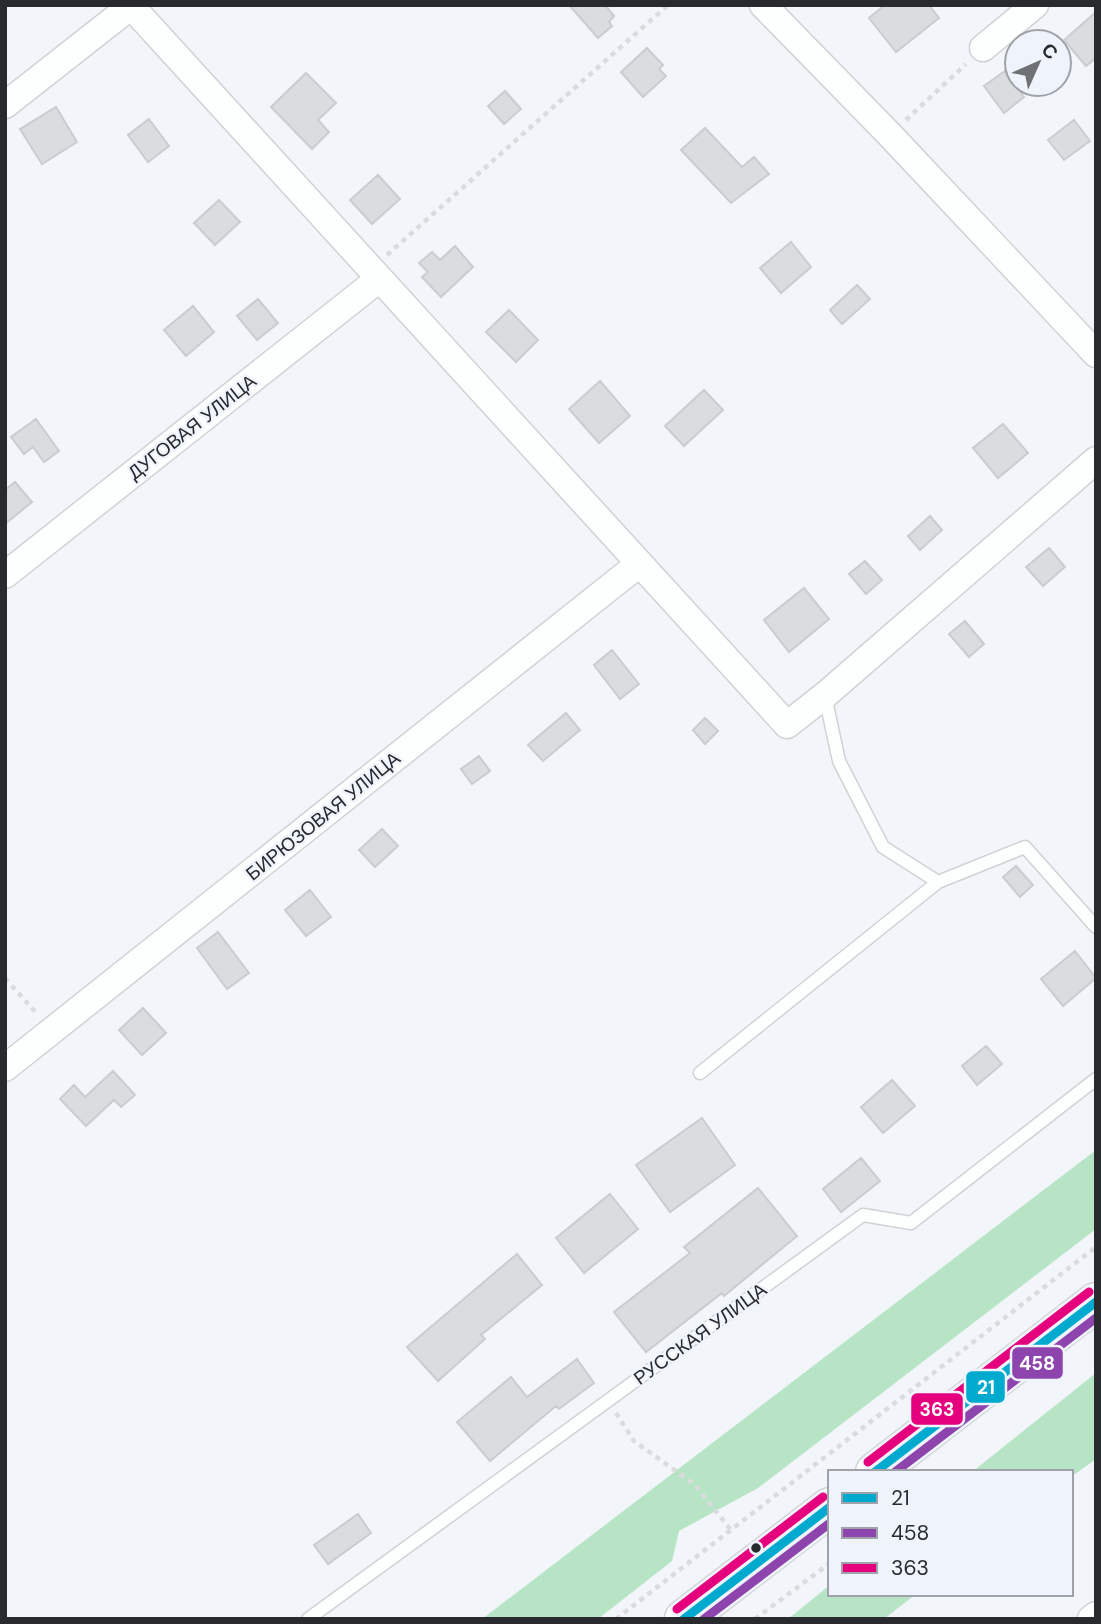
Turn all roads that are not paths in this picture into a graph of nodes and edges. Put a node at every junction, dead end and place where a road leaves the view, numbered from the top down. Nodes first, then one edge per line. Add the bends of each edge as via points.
1 (764, 5) edge
2 (1035, 5) edge
3 (130, 6) edge
4 (983, 48) road end
5 (5, 105) edge
6 (375, 274) junction
7 (1096, 354) edge
8 (1096, 460) edge
9 (639, 564) junction
10 (5, 575) edge
11 (824, 695) junction
12 (937, 882) junction
13 (1096, 927) edge
14 (5, 1068) edge
15 (700, 1073) dead end
16 (1096, 1079) edge
17 (1096, 1302) edge
18 (878, 1470) edge
19 (828, 1509) edge
20 (1096, 1615) edge
21 (686, 1618) edge
22 (308, 1619) edge
23 (1091, 1619) edge

1 - 7 street
2 - 4 street
3 - 5 street
3 - 6 street
6 - 9 street
6 - 10 street, ДУГОВАЯ УЛИЦА
8 - 11 street
9 - 11 street via 787,725
9 - 14 street, БИРЮЗОВАЯ УЛИЦА
11 - 12 lane via 839,761 883,847
12 - 13 lane via 1025,847
12 - 15 lane
16 - 22 lane, РУССКАЯ УЛИЦА via 911,1223 863,1215
17 - 18 main road
19 - 21 main road
20 - 23 street

